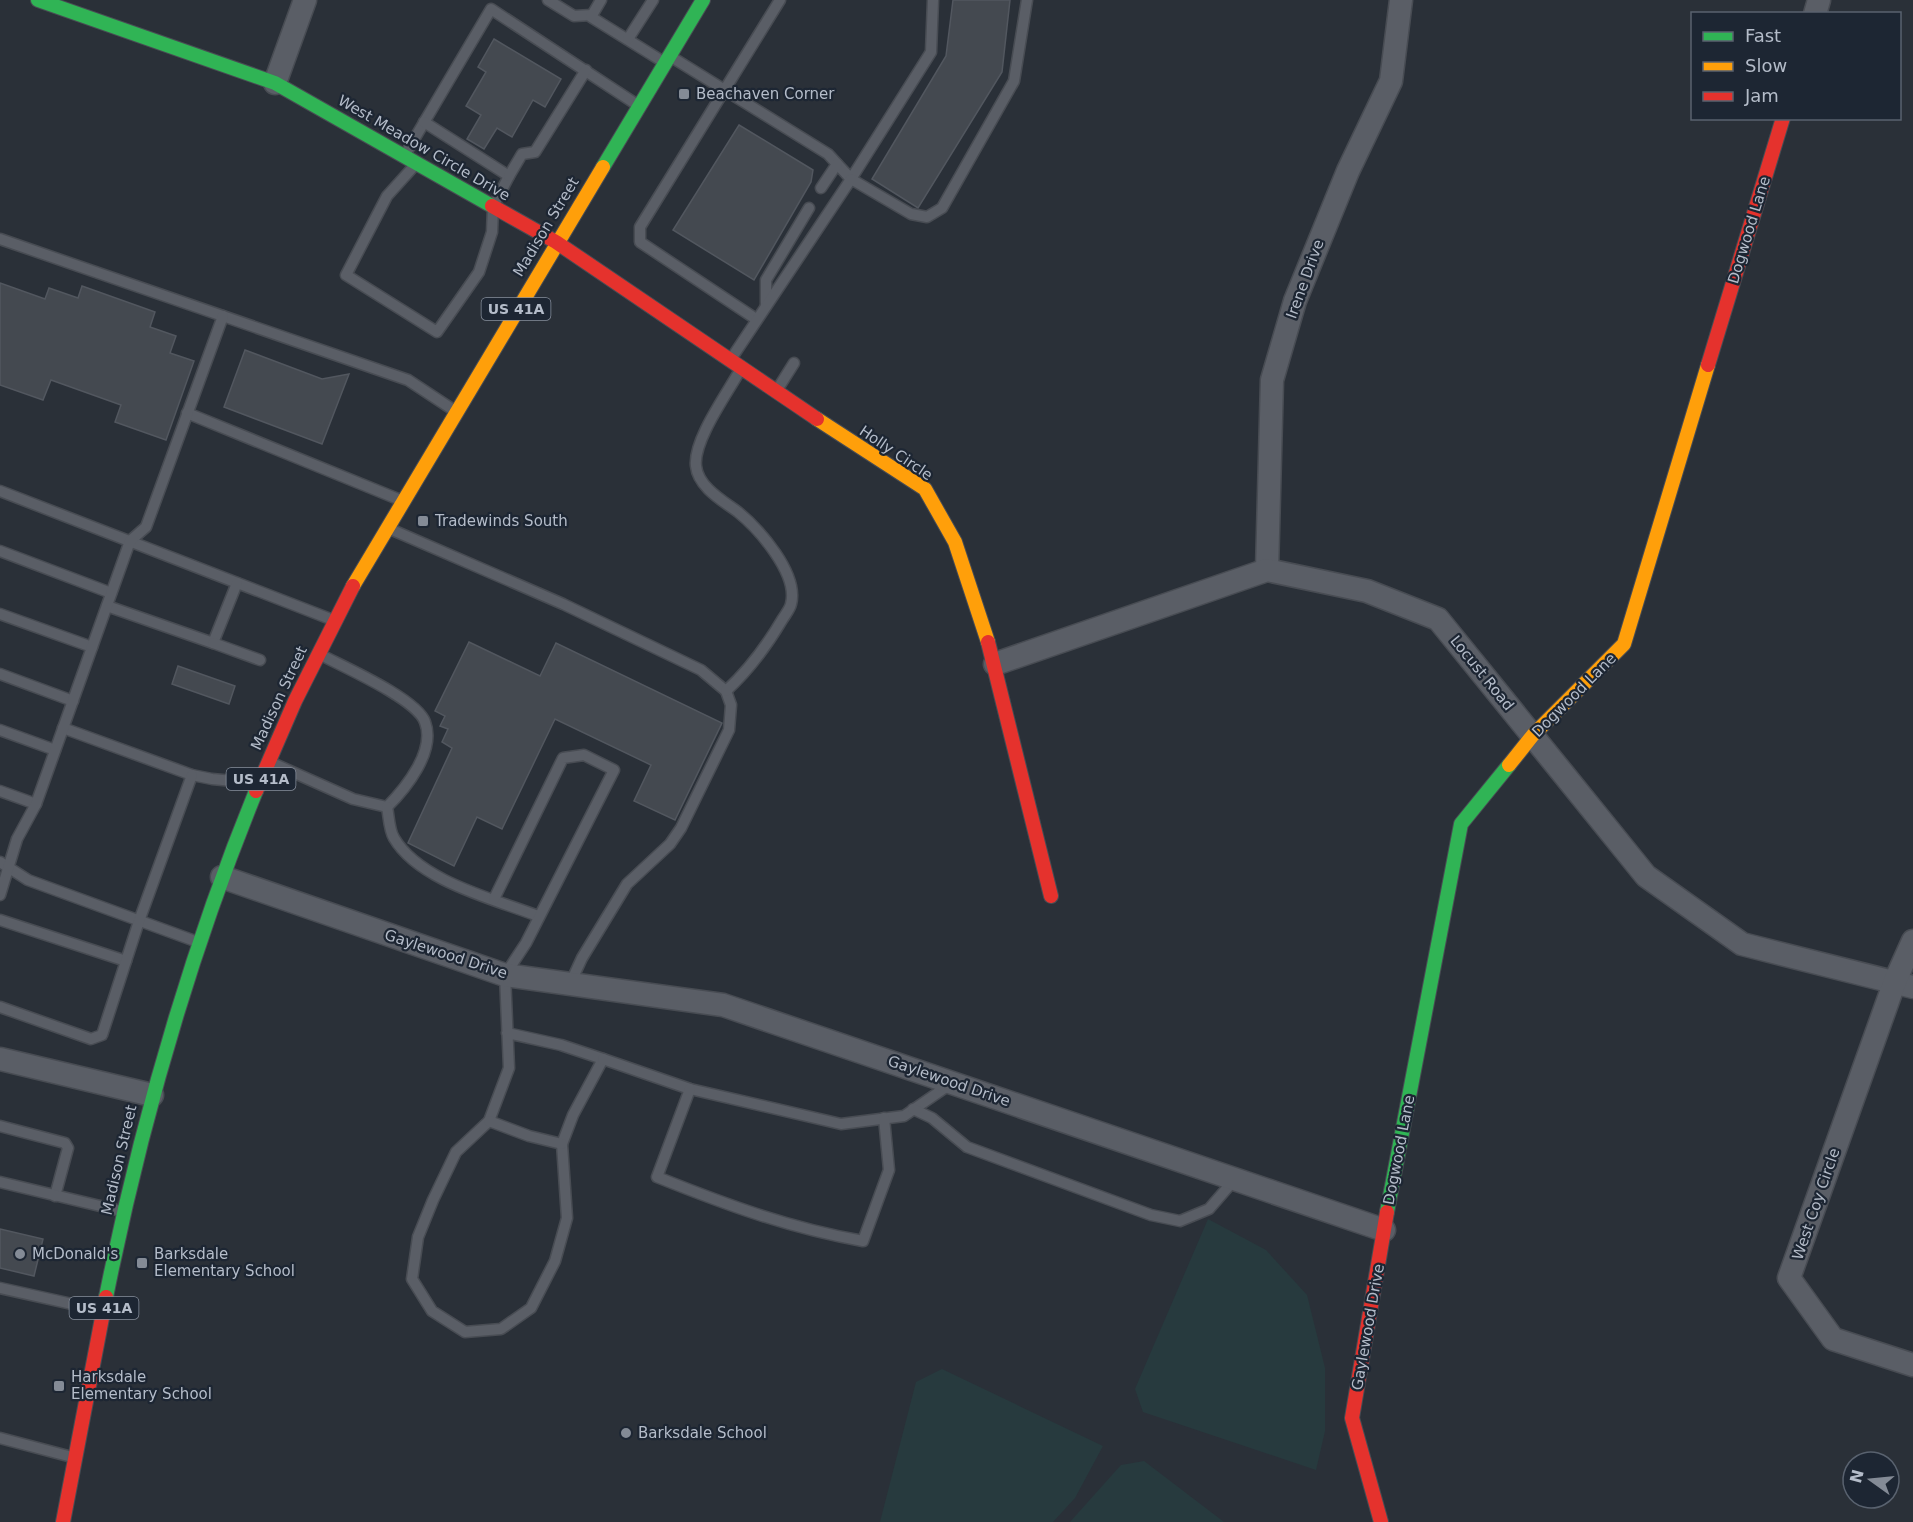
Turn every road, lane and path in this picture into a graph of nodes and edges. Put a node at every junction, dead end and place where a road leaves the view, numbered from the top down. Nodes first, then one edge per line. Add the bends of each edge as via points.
1 (38, 0) edge
2 (305, 0) edge
3 (548, 0) edge
4 (601, 0) edge
5 (653, 0) edge
6 (703, 0) edge
7 (780, 0) edge
8 (933, 0) edge
9 (1027, 0) edge
10 (1401, 0) edge
11 (592, 15) junction
12 (628, 39) junction
13 (667, 59) junction
14 (586, 70) junction
15 (275, 83) junction
16 (724, 92) junction
17 (639, 105) junction
18 (1782, 120) edge
19 (424, 122) junction
20 (410, 160) junction
21 (837, 164) junction
22 (508, 176) junction
23 (851, 179) junction
24 (821, 188) dead end
25 (493, 207) junction
26 (809, 208) dead end
27 (0, 239) edge
28 (556, 243) junction
29 (766, 306) junction
30 (223, 316) junction
31 (756, 320) junction
32 (794, 363) dead end
33 (735, 366) junction
34 (775, 393) junction
35 (455, 410) junction
36 (187, 413) junction
37 (0, 491) edge
38 (402, 500) junction
39 (386, 527) junction
40 (130, 541) junction
41 (0, 551) edge
42 (1267, 570) junction
43 (237, 583) junction
44 (111, 593) junction
45 (107, 606) junction
46 (0, 614) edge
47 (333, 620) junction
48 (213, 643) junction
49 (92, 646) junction
50 (318, 653) junction
51 (260, 660) dead end
52 (995, 664) junction
53 (0, 674) edge
54 (726, 691) junction
55 (73, 701) junction
56 (63, 728) junction
57 (0, 730) edge
58 (1533, 735) junction
59 (55, 750) junction
60 (268, 762) junction
61 (192, 775) junction
62 (260, 783) junction
63 (0, 791) edge
64 (36, 804) junction
65 (387, 807) junction
66 (4, 863) edge
67 (222, 877) junction
68 (0, 895) edge
69 (1051, 896) dead end
70 (494, 899) junction
71 (538, 916) junction
72 (0, 920) edge
73 (139, 921) junction
74 (1913, 941) edge
75 (198, 942) junction
76 (126, 961) junction
77 (505, 975) junction
78 (570, 984) junction
79 (1904, 984) edge
80 (0, 1007) edge
81 (507, 1033) junction
82 (0, 1059) edge
83 (603, 1059) junction
84 (953, 1083) junction
85 (690, 1089) junction
86 (152, 1095) junction
87 (914, 1109) junction
88 (884, 1119) junction
89 (489, 1121) junction
90 (0, 1126) edge
91 (562, 1144) junction
92 (1235, 1179) junction
93 (0, 1182) edge
94 (55, 1196) junction
95 (124, 1212) junction
96 (1384, 1230) junction
97 (0, 1288) edge
98 (104, 1311) junction
99 (1913, 1365) edge
100 (0, 1438) edge
101 (75, 1458) junction
102 (63, 1522) edge
103 (1381, 1522) edge

1 - 15 street, West Meadow Circle Drive
2 - 15 street
3 - 11 lane via 574,16
4 - 11 lane
5 - 12 lane
6 - 13 street, Madison Street / US 41A
7 - 16 lane
8 - 23 lane via 931,52
9 - 23 lane via 1014,81 942,208 927,217 911,214
10 - 42 street, Irene Drive via 1391,81 1348,171 1295,301 1272,380
11 - 12 lane
12 - 13 lane
13 - 16 lane
13 - 17 street, Madison Street / US 41A
14 - 17 lane
14 - 19 lane via 491,9
14 - 22 lane via 535,152 522,154
15 - 20 street, West Meadow Circle Drive
16 - 21 lane via 828,154
16 - 31 lane via 640,227 640,242
17 - 28 street, Madison Street / US 41A
18 - 58 street, Dogwood Lane via 1624,644
19 - 20 lane
19 - 22 lane
20 - 25 street, West Meadow Circle Drive
20 - 25 lane via 346,275 437,332 478,272 492,232
21 - 23 lane
21 - 24 lane
22 - 25 lane
23 - 29 lane
25 - 28 street, West Meadow Circle Drive
26 - 29 lane via 766,280
27 - 30 lane
28 - 33 street, Holly Circle
28 - 35 street, Madison Street / US 41A
29 - 31 lane
30 - 35 lane via 408,380
30 - 36 lane
31 - 33 lane
32 - 34 lane
33 - 34 street, Holly Circle
33 - 54 lane via 698,446 695,466 710,490 743,516 773,548 791,589 791,604 750,669
34 - 52 street, Holly Circle via 925,489 956,542
35 - 38 street, Madison Street / US 41A
36 - 38 lane
36 - 40 lane via 146,527
37 - 40 lane
38 - 39 street, Madison Street / US 41A
39 - 47 street, Madison Street / US 41A
39 - 54 lane via 563,604 701,670
40 - 43 lane
40 - 44 lane
41 - 44 lane
42 - 52 street
42 - 58 street, Locust Road via 1367,591 1438,619
43 - 47 lane
43 - 48 lane
44 - 45 lane
45 - 48 lane
45 - 49 lane
46 - 49 lane
47 - 50 street, Madison Street / US 41A
48 - 51 lane
49 - 55 lane
50 - 60 street, Madison Street / US 41A
50 - 65 lane via 409,702 425,722 426,750 408,785
52 - 69 street, Holly Circle
53 - 55 lane
54 - 78 lane via 729,730 681,828 670,844 627,884
55 - 56 lane
56 - 59 lane
56 - 61 lane
57 - 59 lane
58 - 79 street, Locust Road via 1646,876 1742,944
58 - 96 street, Dogwood Lane via 1461,824
59 - 64 lane
60 - 62 street, Madison Street / US 41A
60 - 65 lane via 353,799
61 - 62 lane
61 - 73 lane
62 - 67 street, Madison Street / US 41A
63 - 64 lane
64 - 66 lane
65 - 70 lane via 392,836 404,854 434,875
66 - 68 lane
66 - 73 lane via 28,880
67 - 75 street, Madison Street / US 41A
67 - 77 street, Gaylewood Drive
70 - 71 lane
70 - 71 lane via 563,758 584,755 614,770
71 - 77 lane
72 - 76 lane
73 - 75 lane
73 - 76 lane
74 - 79 street
75 - 86 street, Madison Street / US 41A
76 - 80 lane via 102,1035 91,1039
77 - 78 street, Gaylewood Drive
77 - 81 lane
78 - 84 street, Gaylewood Drive via 723,1005
79 - 99 street, West Coy Circle via 1789,1278 1833,1339
81 - 83 lane
81 - 89 lane via 509,1068
82 - 86 street
83 - 85 lane
83 - 91 lane
84 - 87 lane
84 - 92 street, Gaylewood Drive
85 - 88 lane via 841,1124
85 - 88 lane via 657,1177 744,1212 863,1241 889,1170
86 - 95 street, Madison Street / US 41A
87 - 88 lane via 904,1116
87 - 92 lane via 932,1118 967,1148 1150,1215 1180,1221 1209,1209
89 - 91 lane
89 - 91 lane via 456,1152 418,1237 412,1279 432,1311 465,1332 501,1329 531,1308 555,1261 567,1218
90 - 94 lane via 65,1143 68,1148
92 - 96 street, Gaylewood Drive
93 - 94 lane
94 - 95 lane
95 - 98 street, Madison Street / US 41A
96 - 103 street, Gaylewood Drive via 1352,1418
97 - 98 lane
98 - 101 street, Madison Street / US 41A
100 - 101 lane
101 - 102 street, Madison Street / US 41A

